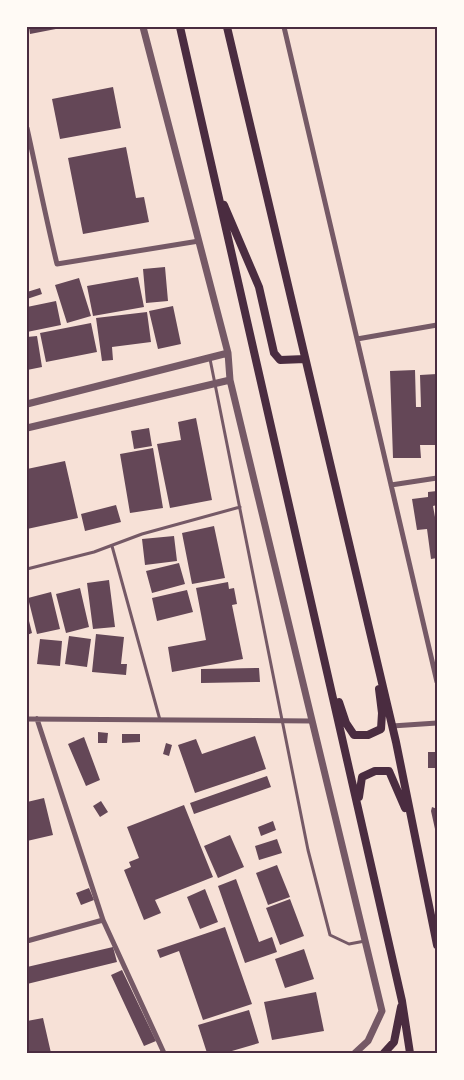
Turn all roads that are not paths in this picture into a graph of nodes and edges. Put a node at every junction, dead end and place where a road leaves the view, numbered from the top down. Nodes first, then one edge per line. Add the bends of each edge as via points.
1 (143, 27) edge
2 (180, 27) edge
3 (227, 27) edge
4 (284, 27) edge
5 (27, 128) edge
6 (215, 186) junction
7 (199, 241) junction
8 (437, 326) edge
9 (357, 339) junction
10 (228, 353) junction
11 (209, 357) junction
12 (305, 359) junction
13 (230, 380) junction
14 (215, 384) junction
15 (27, 404) edge
16 (27, 428) edge
17 (437, 478) edge
18 (391, 485) junction
19 (240, 507) junction
20 (112, 546) junction
21 (27, 569) edge
22 (372, 639) junction
23 (324, 659) junction
24 (437, 682) edge
25 (27, 719) edge
26 (37, 719) junction
27 (160, 720) junction
28 (284, 721) junction
29 (312, 722) junction
30 (437, 723) edge
31 (392, 726) junction
32 (418, 849) junction
33 (372, 867) junction
34 (103, 920) junction
35 (27, 941) edge
36 (366, 941) junction
37 (437, 945) edge
38 (402, 1001) junction
39 (164, 1053) edge
40 (355, 1053) edge
41 (384, 1053) edge
42 (410, 1053) edge

1 - 7 street
2 - 6 main road
3 - 12 main road
4 - 9 street
5 - 7 street via 57,264
6 - 12 main road via 259,287 274,353 280,360
6 - 23 main road
7 - 10 street
8 - 9 street
9 - 18 street
10 - 11 street
10 - 13 street
11 - 14 lane
11 - 15 street
12 - 22 main road
13 - 14 street
13 - 29 street
14 - 16 street
14 - 19 lane
17 - 18 street
18 - 24 street
19 - 20 lane
19 - 28 lane
20 - 21 lane
20 - 27 lane
22 - 23 main road via 382,713 381,729 368,735 354,735 346,723
22 - 31 main road
23 - 33 main road
25 - 26 street
26 - 27 street
26 - 34 street
27 - 28 street
28 - 29 street
28 - 36 lane via 308,850 330,935 349,944
29 - 36 street
30 - 31 street
31 - 32 main road
32 - 33 main road via 399,789 389,771 375,771 362,777 358,792
32 - 37 main road
33 - 38 main road
34 - 35 street
34 - 39 street
36 - 40 street via 382,1011 368,1041
38 - 41 main road via 394,1042
38 - 42 main road

